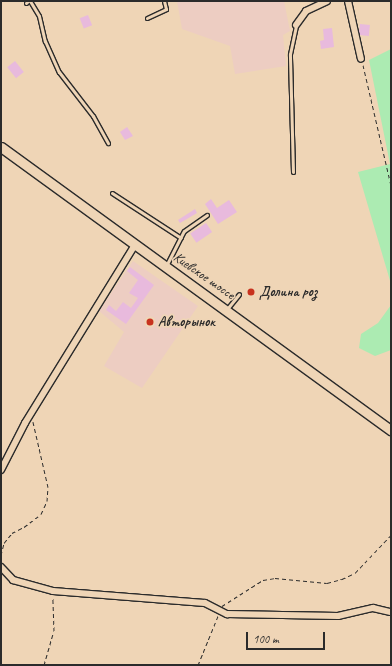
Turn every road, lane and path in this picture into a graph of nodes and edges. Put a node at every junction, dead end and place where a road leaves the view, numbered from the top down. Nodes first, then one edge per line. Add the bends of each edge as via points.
1 (164, 1) edge
2 (327, 1) edge
3 (348, 1) edge
4 (28, 2) edge
5 (147, 18) dead end
6 (296, 25) joint
7 (361, 59) joint
8 (108, 143) dead end
9 (1, 147) edge
10 (293, 172) dead end
11 (391, 185) edge
12 (112, 193) dead end
13 (206, 215) dead end
14 (181, 238) junction
15 (135, 245) junction
16 (166, 266) junction
17 (239, 294) dead end
18 (227, 309) junction
19 (32, 411) junction
20 (391, 430) edge
21 (1, 470) edge
22 (391, 535) edge
23 (1, 555) edge
24 (1, 567) edge
25 (53, 591) junction
26 (220, 611) junction
27 (391, 612) edge
28 (44, 665) edge
29 (198, 665) edge

1 - 5 lane via 166,9
2 - 6 street via 306,11
3 - 7 street
4 - 8 lane via 39,16 45,41 59,72 93,116
6 - 10 lane via 290,54
7 - 11 path
9 - 15 main road, Киевское шоссе
12 - 14 lane
13 - 14 lane via 184,231
14 - 16 lane
15 - 16 main road, Киевское шоссе
15 - 19 street
16 - 18 main road, Киевское шоссе
17 - 18 lane
18 - 20 main road, Киевское шоссе
19 - 21 street
19 - 23 path via 48,487 47,501 41,514 24,528 12,533 4,543
22 - 26 path via 356,572 342,579 314,583 275,578 263,580 222,604
24 - 25 street via 13,580
25 - 26 street via 205,603
25 - 28 path via 54,630
26 - 27 street via 227,614 338,616 373,608
26 - 29 path

